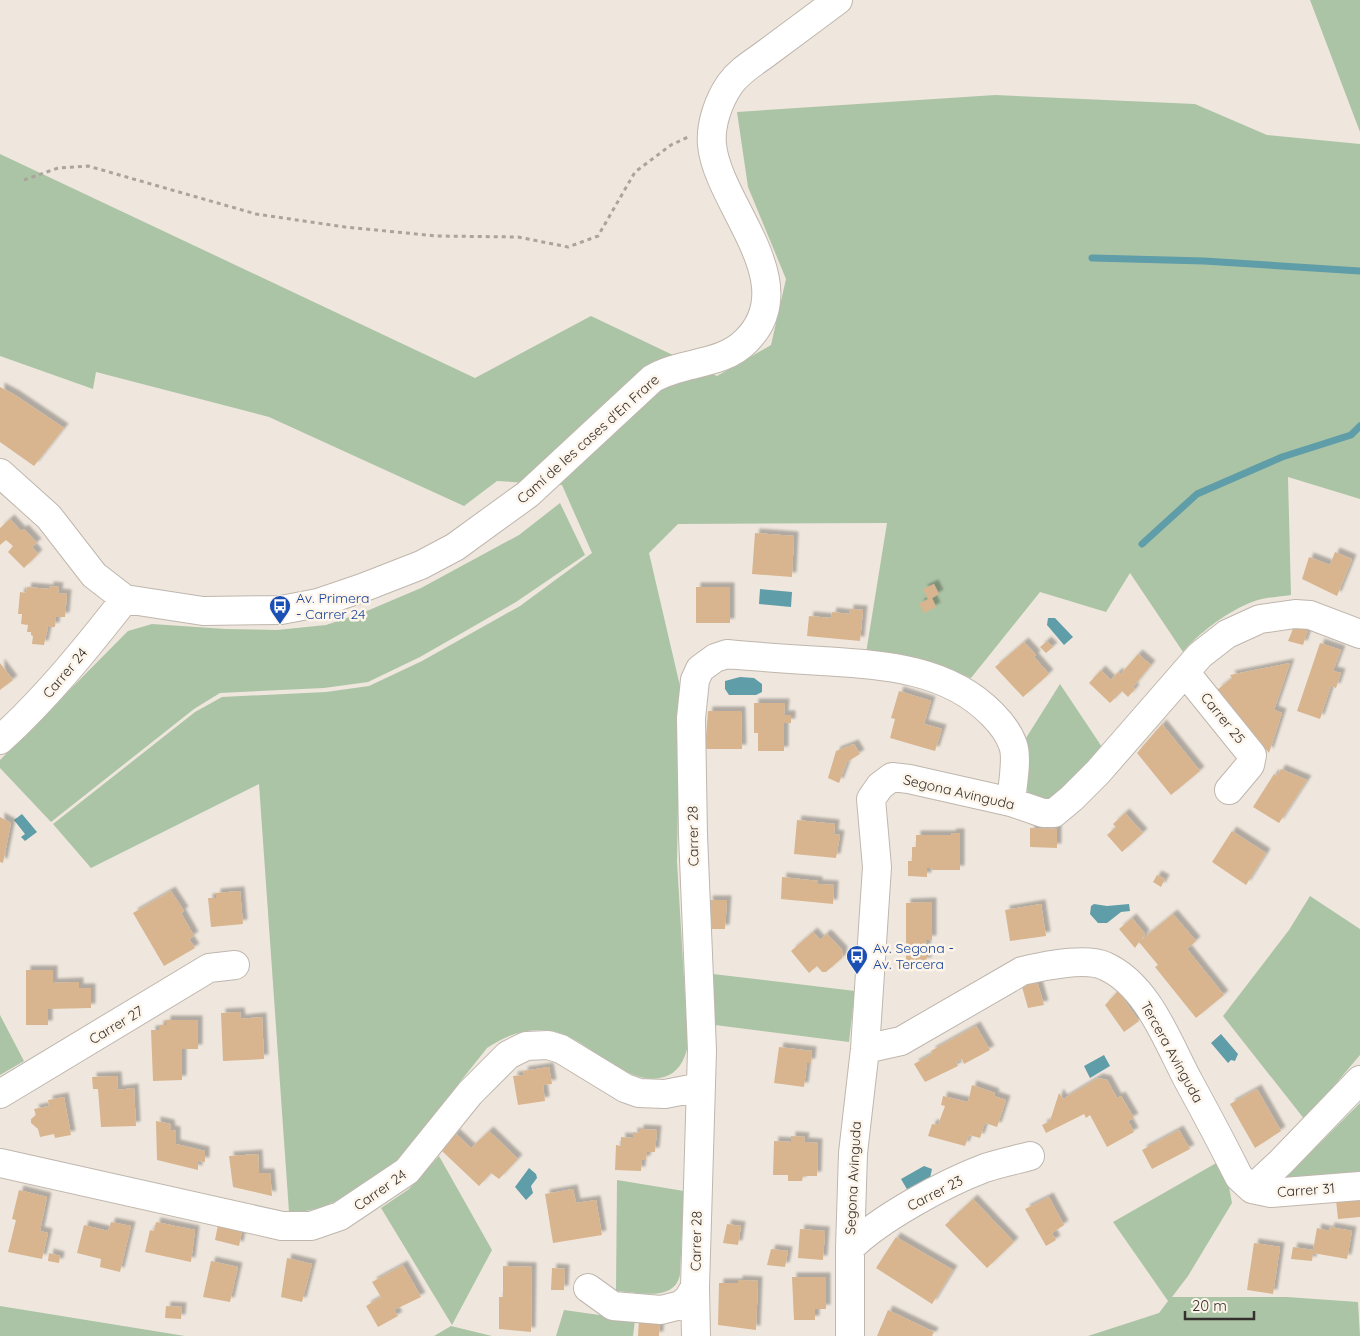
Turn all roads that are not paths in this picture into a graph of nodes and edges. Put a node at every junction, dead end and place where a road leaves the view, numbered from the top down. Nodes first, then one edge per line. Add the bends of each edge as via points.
1 (838, 0) edge
2 (0, 473) edge
3 (125, 600) junction
4 (1360, 634) edge
5 (1185, 672) junction
6 (0, 740) edge
7 (1228, 790) dead end
8 (1011, 802) junction
9 (235, 965) dead end
10 (865, 1049) junction
11 (1360, 1080) edge
12 (702, 1087) junction
13 (0, 1094) edge
14 (1030, 1156) dead end
15 (0, 1163) edge
16 (1360, 1186) edge
17 (1252, 1188) junction
18 (850, 1248) junction
19 (696, 1287) junction
20 (588, 1288) dead end
21 (696, 1336) edge
22 (850, 1336) edge

1 - 3 street, Camí de les cases d'En Frare via 746,68 722,98 713,124 712,144 721,178 755,245 766,292 763,315 756,331 745,343 716,359 666,370 652,379 528,494 454,547 421,564 318,603 281,610 203,611
2 - 3 street via 49,517 94,575
3 - 6 street, Carrer 24 via 38,705
4 - 5 street, Segona Avinguda via 1310,615 1260,619 1227,634
5 - 7 street, Carrer 25 via 1252,755 1250,765
5 - 8 street, Segona Avinguda via 1111,757 1054,813 1043,813
8 - 10 street, Segona Avinguda via 892,777 871,799 877,866
8 - 12 street, Carrer 28 via 1014,748 1010,738 980,702 956,686 907,670 873,664 727,654 707,663 695,680 692,718
9 - 13 street, Carrer 27 via 209,968
10 - 17 street, Tercera Avinguda via 901,1041 1022,971 1087,962 1104,965 1127,981 1148,1007 1239,1177
10 - 18 street, Segona Avinguda via 855,1123
11 - 17 street
12 - 15 street, Carrer 24 via 665,1094 640,1093 625,1088 561,1049 537,1044 516,1049 470,1093 407,1172 348,1212 311,1226 282,1226
12 - 19 street, Carrer 28
14 - 18 street, Carrer 23 via 984,1168 923,1198 879,1222
16 - 17 street, Carrer 31 via 1271,1193
18 - 22 street, Segona Avinguda
19 - 20 street, Carrer 28 via 681,1305 661,1310 613,1306
19 - 21 street

